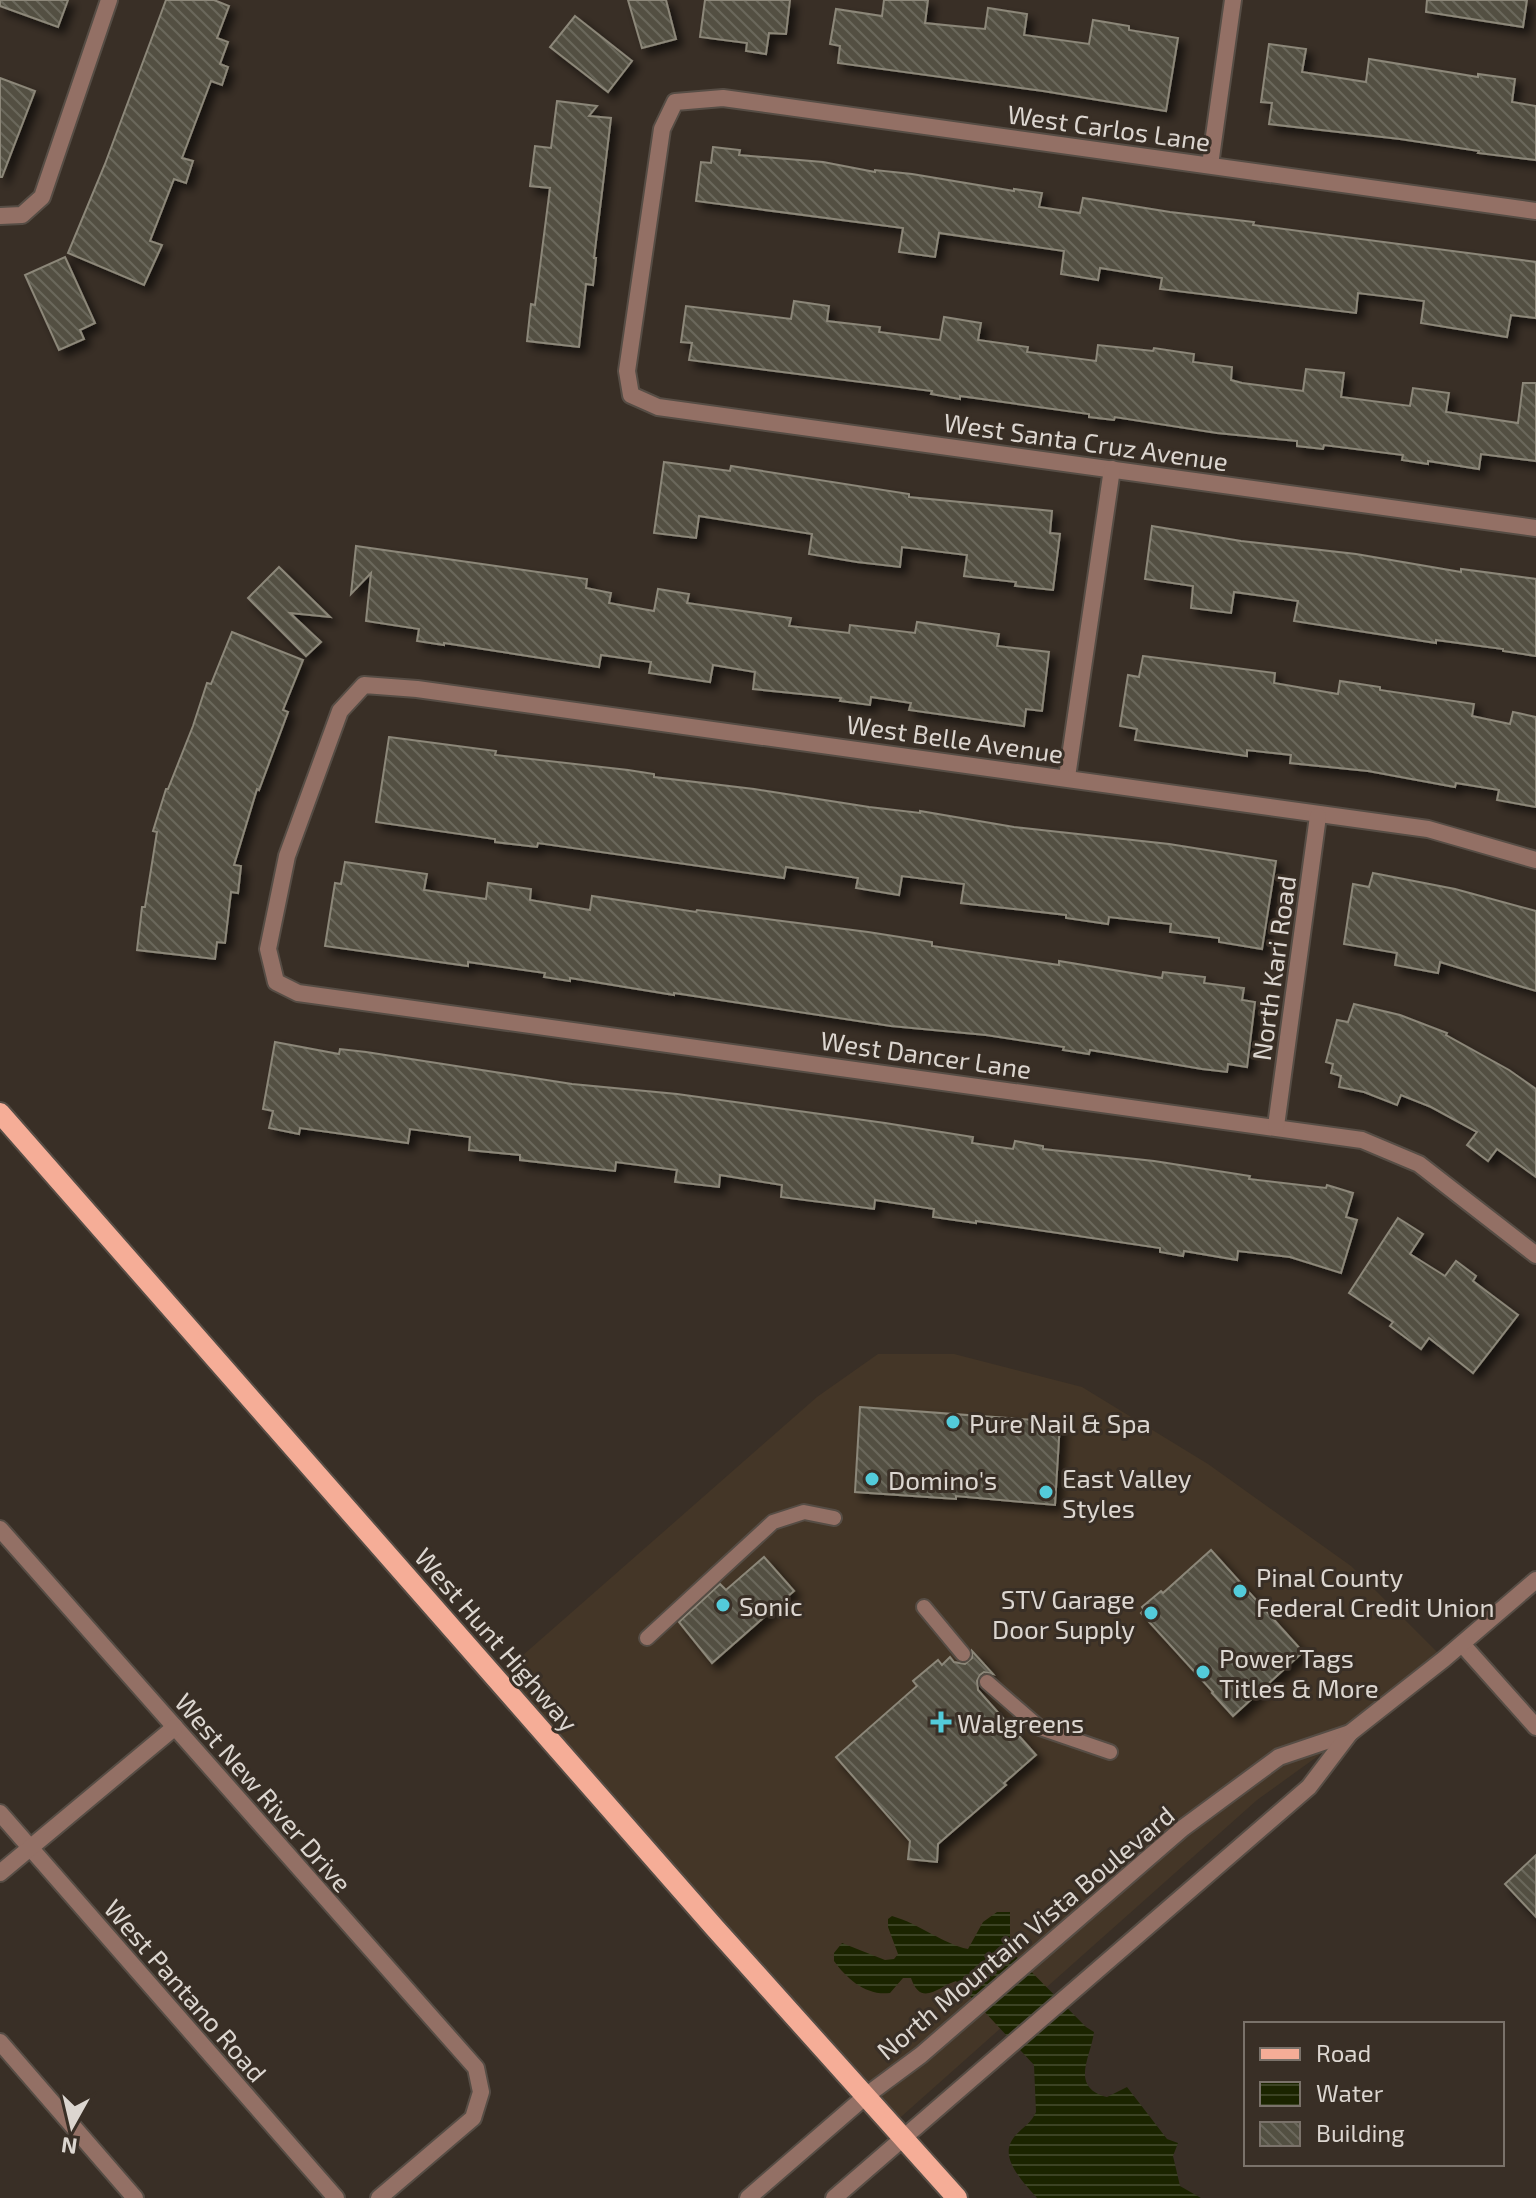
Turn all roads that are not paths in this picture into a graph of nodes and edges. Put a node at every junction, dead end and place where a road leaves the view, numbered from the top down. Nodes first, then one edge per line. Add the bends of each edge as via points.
1 (109, 0) edge
2 (1233, 0) edge
3 (1210, 165) junction
4 (1536, 211) edge
5 (0, 216) edge
6 (631, 395) joint
7 (1112, 469) junction
8 (1536, 528) edge
9 (1067, 777) junction
10 (1318, 816) junction
11 (1536, 860) edge
12 (276, 982) joint
13 (0, 1113) edge
14 (1276, 1126) junction
15 (1536, 1255) edge
16 (834, 1518) dead end
17 (0, 1529) edge
18 (1536, 1580) edge
19 (924, 1607) dead end
20 (647, 1638) dead end
21 (1462, 1644) junction
22 (963, 1654) dead end
23 (987, 1682) dead end
24 (175, 1727) junction
25 (1536, 1727) edge
26 (1350, 1733) junction
27 (1110, 1752) dead end
28 (0, 1813) edge
29 (30, 1848) junction
30 (0, 1873) edge
31 (0, 2042) edge
32 (867, 2095) junction
33 (903, 2137) junction
34 (135, 2198) edge
35 (336, 2198) edge
36 (379, 2198) edge
37 (748, 2198) edge
38 (834, 2198) edge
39 (957, 2198) edge

1 - 5 street via 42,197 22,215
2 - 3 street
3 - 4 street, West Carlos Lane
3 - 6 street, West Carlos Lane via 723,98 675,102 662,129 627,371
6 - 7 street, West Santa Cruz Avenue via 658,407
7 - 8 street, West Santa Cruz Avenue
7 - 9 street
9 - 10 street, West Belle Avenue
9 - 12 street, West Belle Avenue via 364,685 340,711 287,856 268,949
10 - 11 street, West Belle Avenue via 1428,829
10 - 14 street, North Kari Road
12 - 14 street, West Dancer Lane via 298,993
13 - 32 main road, West Hunt Highway
14 - 15 street, West Dancer Lane via 1362,1140 1419,1164
16 - 20 lane via 804,1512 773,1522
17 - 24 street, West New River Drive
18 - 21 street, North Mountain Vista Boulevard
19 - 22 lane
21 - 25 street
21 - 26 street, North Mountain Vista Boulevard
23 - 27 lane via 1040,1728
24 - 29 street
24 - 36 street, West New River Drive via 476,2068 481,2092 473,2118
26 - 32 street, North Mountain Vista Boulevard via 1279,1757 1182,1830 921,2055
26 - 33 street, North Mountain Vista Boulevard via 1309,1787
28 - 29 street, West Pantano Road
29 - 30 street
29 - 35 street, West Pantano Road
31 - 34 street
32 - 33 main road, West Hunt Highway
32 - 37 street, North Mountain Vista Boulevard
33 - 38 street, North Mountain Vista Boulevard
33 - 39 main road, West Hunt Highway

